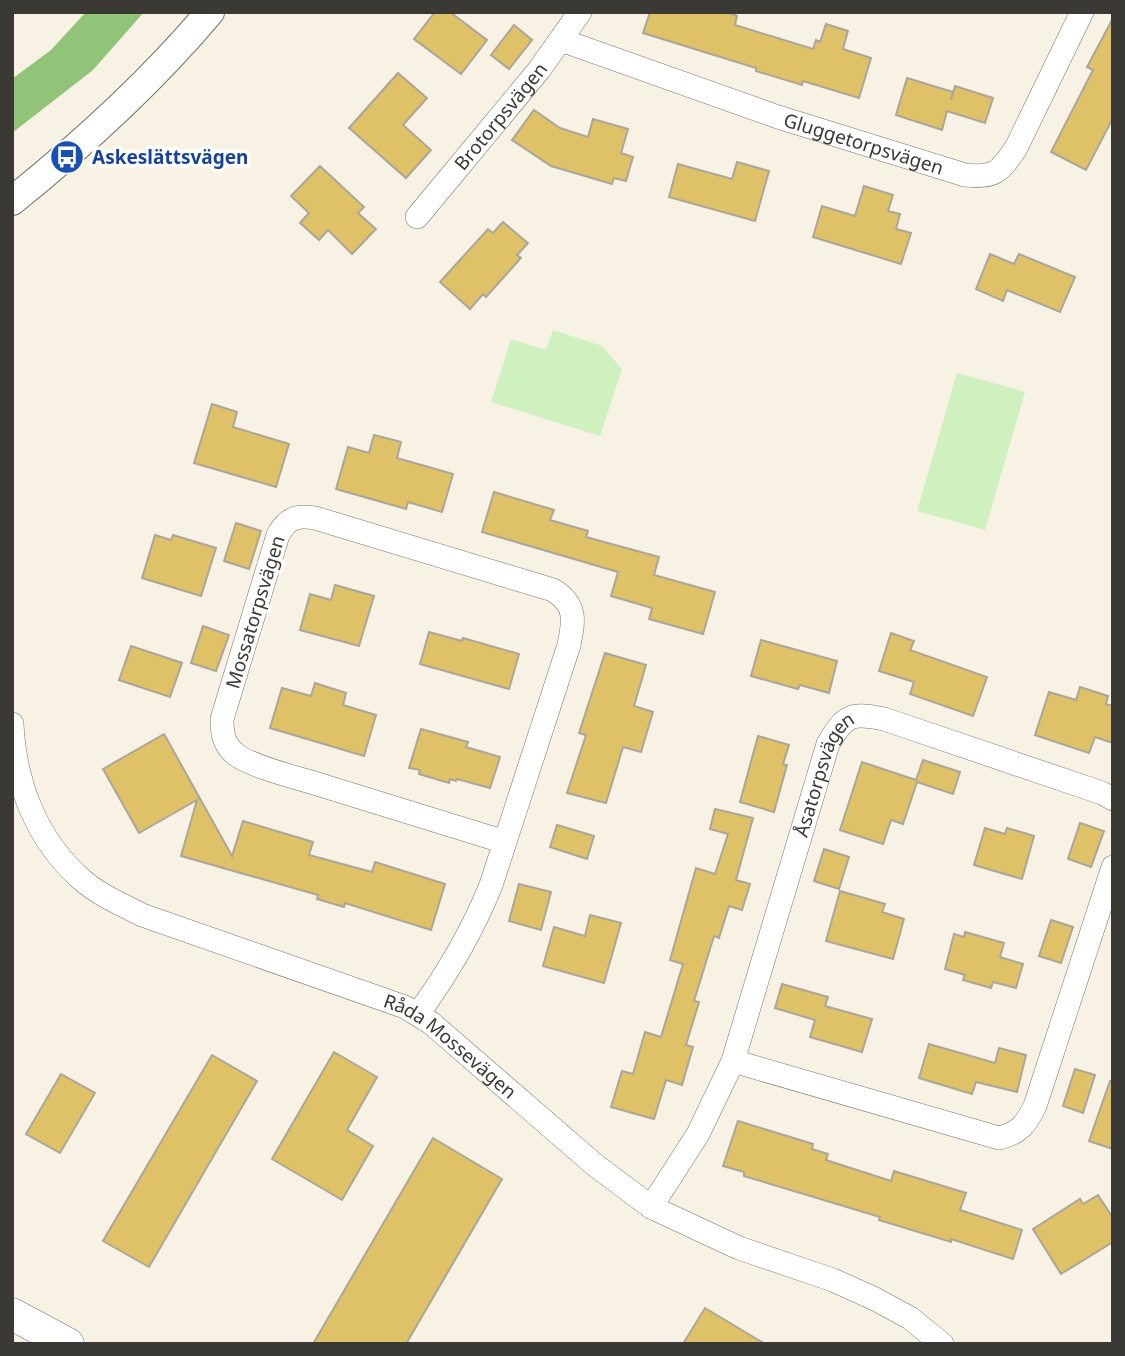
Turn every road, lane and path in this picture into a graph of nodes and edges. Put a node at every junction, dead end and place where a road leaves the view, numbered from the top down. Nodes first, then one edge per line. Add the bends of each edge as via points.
1 (210, 12) edge
2 (580, 12) edge
3 (1082, 12) edge
4 (561, 40) junction
5 (12, 201) edge
6 (417, 217) dead end
7 (12, 724) edge
8 (1113, 799) edge
9 (505, 842) junction
10 (1113, 867) edge
11 (418, 1014) junction
12 (733, 1061) junction
13 (651, 1207) junction
14 (12, 1314) edge
15 (68, 1344) edge
16 (942, 1344) edge

1 - 5 street via 134,94
2 - 4 street, Brotorpsvägen
3 - 4 street, Gluggetorpsvägen via 1016,148 1004,166 980,177 778,117
4 - 6 street, Brotorpsvägen
7 - 11 street, Råda Mossevägen via 17,769 35,820 82,880 104,896 142,915
8 - 12 street, Åsatorpsvägen via 884,719 863,714 847,718 828,744
9 - 9 street, Mossatorpsvägen via 569,645 572,611 565,598 553,590 315,519 303,516 288,521 278,535 222,719 225,743 245,760
9 - 11 street, Mossatorpsvägen via 478,918
10 - 12 street via 1035,1106 1025,1126 1013,1135 999,1138
11 - 13 street, Råda Mossevägen
12 - 13 street, Åsatorpsvägen via 698,1134
13 - 16 street, Råda Mossevägen via 739,1248 833,1280 910,1318
14 - 15 main road

